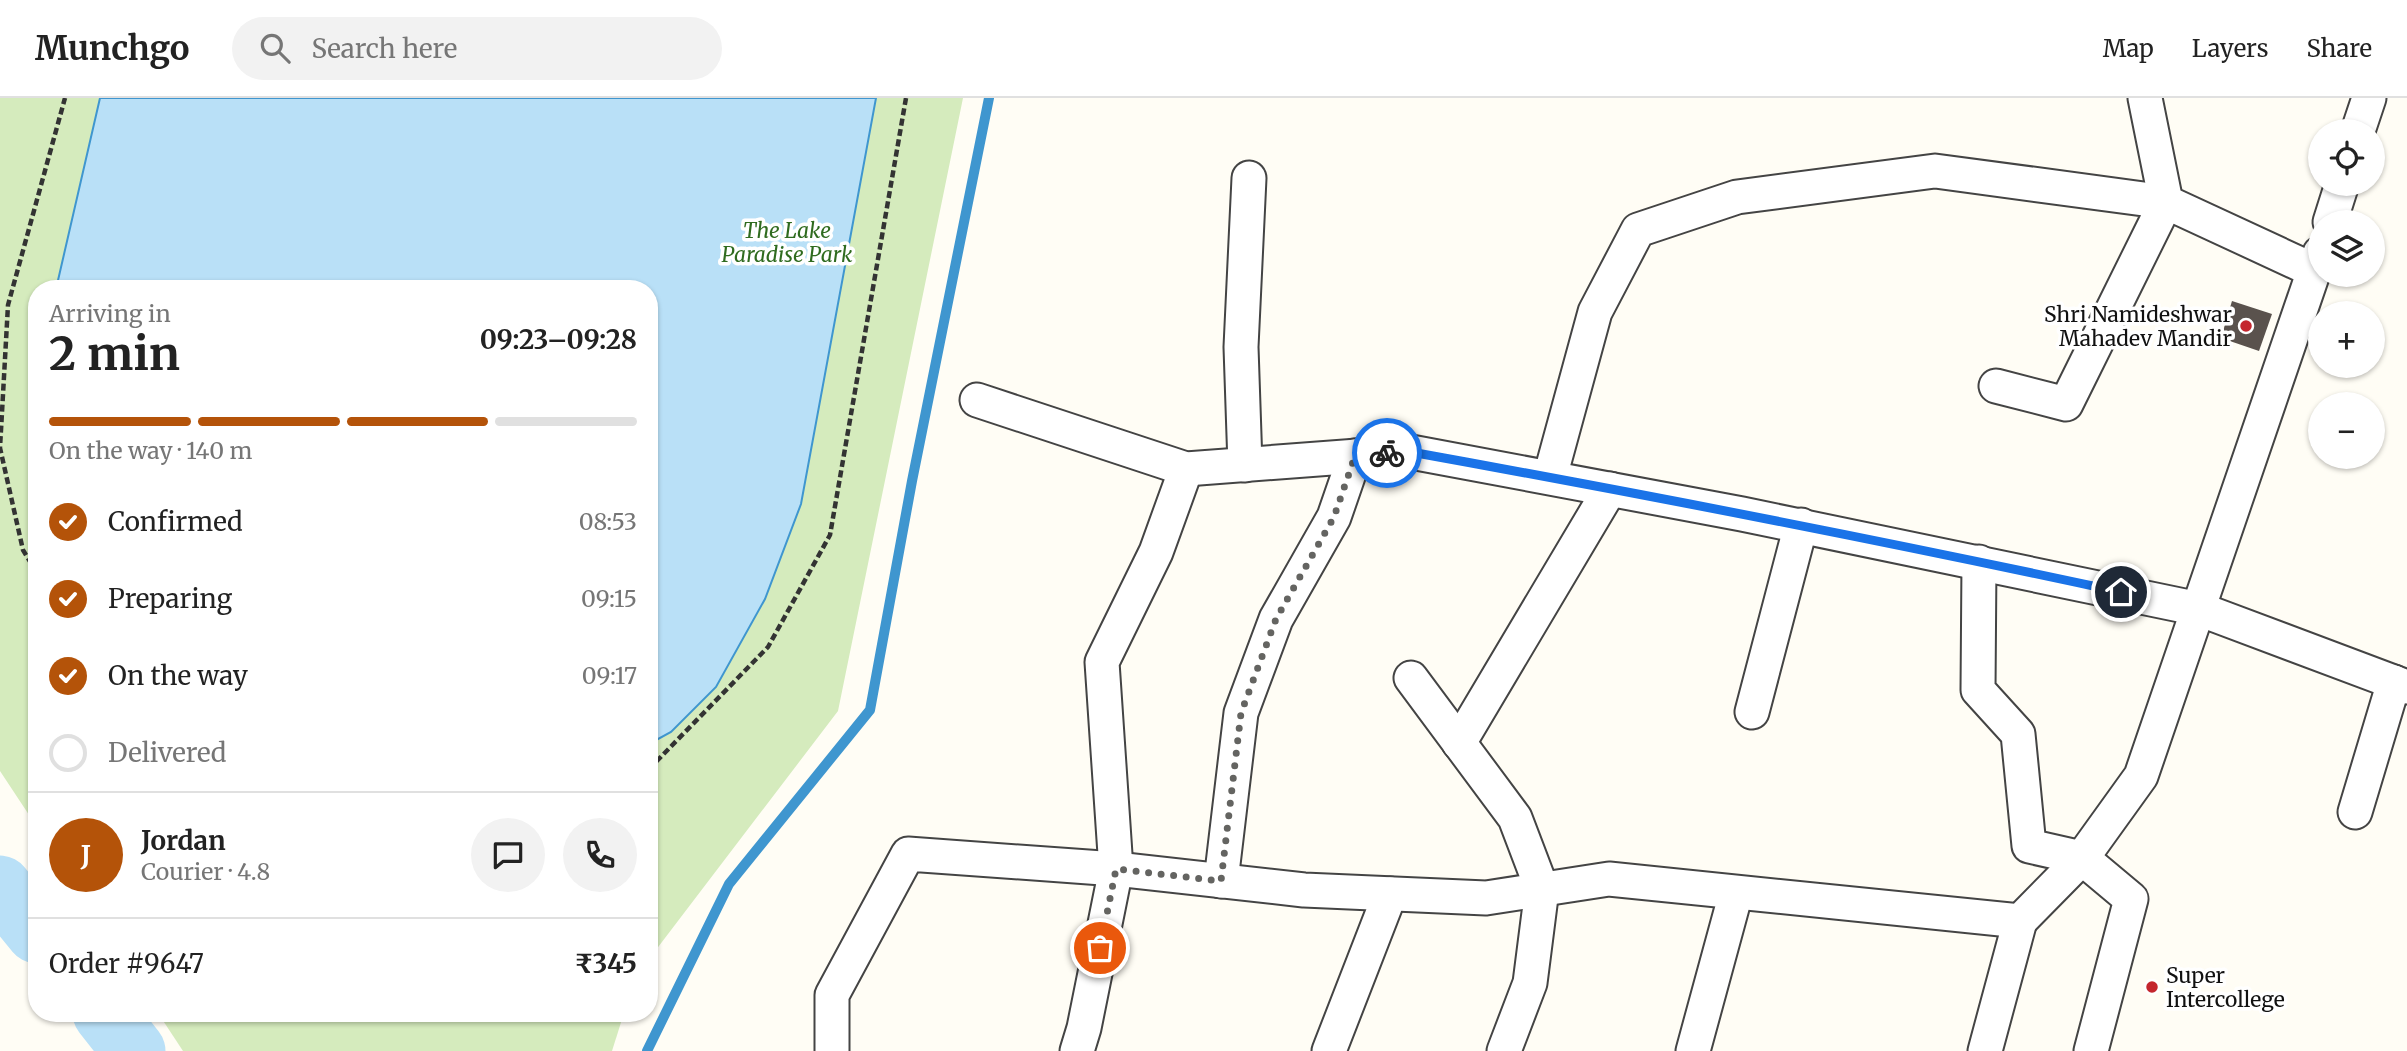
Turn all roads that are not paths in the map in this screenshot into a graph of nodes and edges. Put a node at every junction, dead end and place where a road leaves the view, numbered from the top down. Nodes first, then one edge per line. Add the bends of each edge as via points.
1 (2144, 98) edge
2 (2369, 98) edge
3 (2362, 119) edge
4 (1249, 178) dead end
5 (2166, 202) junction
6 (2308, 258) edge
7 (2309, 287) edge
8 (1996, 386) dead end
9 (977, 400) dead end
10 (1355, 456) junction
11 (1245, 464) junction
12 (1186, 469) junction
13 (1550, 477) junction
14 (1609, 489) junction
15 (1801, 525) junction
16 (1979, 562) junction
17 (2199, 609) junction
18 (1411, 678) dead end
19 (2400, 685) edge
20 (1752, 712) dead end
21 (1459, 743) junction
22 (2355, 812) dead end
23 (2082, 858) junction
24 (1116, 869) junction
25 (1221, 881) junction
26 (1542, 889) junction
27 (1736, 893) junction
28 (1390, 894) junction
29 (2020, 921) junction
30 (832, 1051) edge
31 (1077, 1051) edge
32 (1329, 1051) edge
33 (1504, 1051) edge
34 (1693, 1051) edge
35 (1985, 1051) edge
36 (2091, 1051) edge

1 - 5 street
2 - 3 street
4 - 11 street via 1241,347
5 - 6 street
5 - 8 street via 2066,404
5 - 13 street via 1935,171 1737,198 1638,230 1595,312
7 - 17 street
9 - 12 street
10 - 11 street
10 - 13 street via 1411,452
10 - 25 street via 1334,517 1276,619 1241,713
11 - 12 street
12 - 24 street via 1156,552 1102,662
13 - 14 street
14 - 15 street
14 - 21 street
15 - 16 street
15 - 20 street
16 - 17 street
16 - 23 street via 1978,690 2018,734 2029,846
17 - 19 street
17 - 23 street via 2141,776
18 - 21 street
19 - 22 street
21 - 26 street via 1515,818
23 - 29 street
23 - 36 street via 2131,899
24 - 25 street
24 - 30 street via 908,854 832,995
24 - 31 street
25 - 28 street
26 - 27 street via 1609,878
26 - 28 street via 1486,898
26 - 33 street via 1530,983
27 - 29 street
27 - 34 street
28 - 32 street
29 - 35 street

